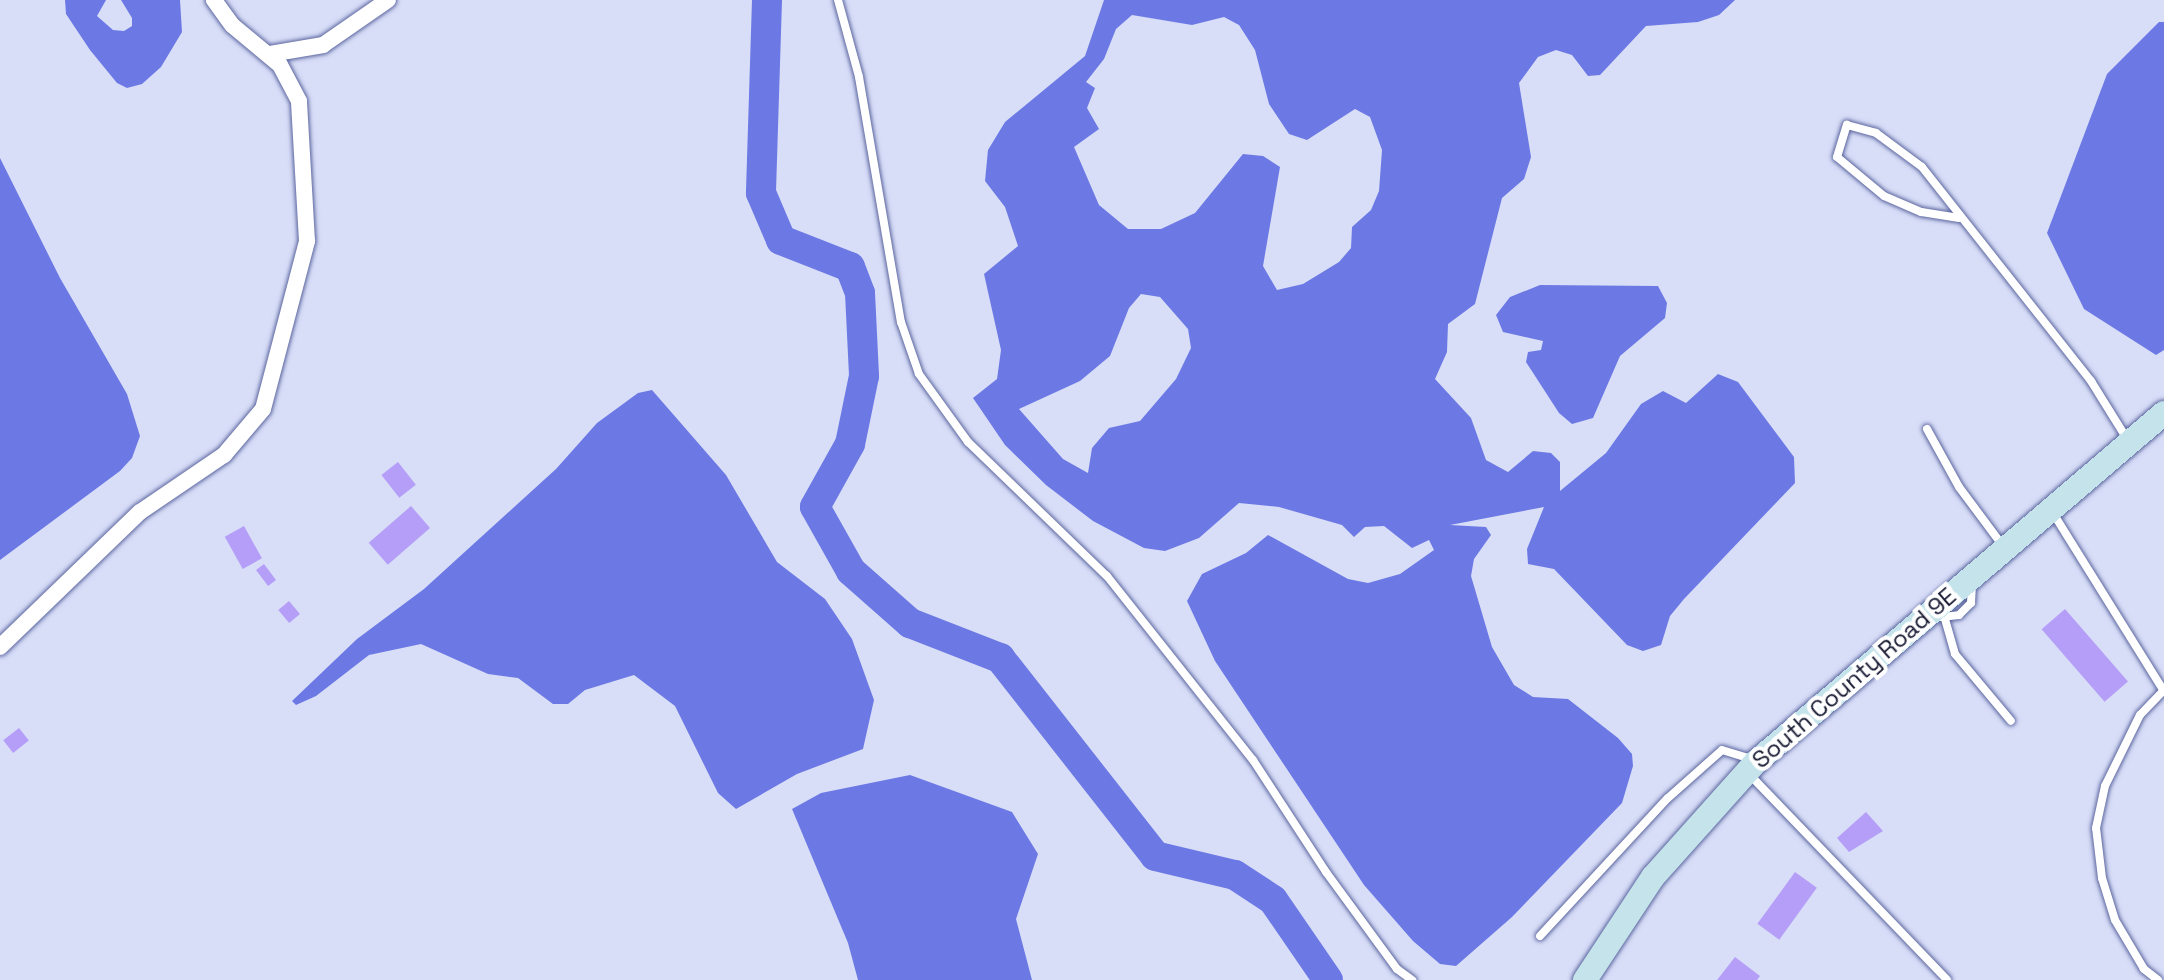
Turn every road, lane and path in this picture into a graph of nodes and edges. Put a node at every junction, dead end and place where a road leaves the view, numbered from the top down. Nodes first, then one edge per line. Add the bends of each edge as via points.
1 (214, 0) edge
2 (388, 0) edge
3 (838, 0) edge
4 (270, 54) junction
5 (1959, 218) junction
6 (2164, 413) edge
7 (1927, 429) dead end
8 (2129, 442) junction
9 (2050, 509) junction
10 (2004, 548) junction
11 (1937, 616) junction
12 (0, 647) edge
13 (2164, 690) edge
14 (2011, 721) dead end
15 (1751, 767) junction
16 (1540, 936) dead end
17 (1412, 980) edge
18 (1585, 980) edge
19 (1947, 980) edge
20 (2158, 980) edge

1 - 4 street via 232,25
2 - 4 street via 311,50
3 - 17 lane via 859,77 901,322 919,374 968,442 1107,576 1253,760 1326,872 1397,969
4 - 12 street via 299,101 307,241 263,409 224,455 140,512
5 - 5 lane via 1922,167 1876,133 1847,125 1837,157 1848,167 1884,196 1921,212
5 - 8 lane via 2091,381
6 - 8 street, South County Road 9E
7 - 10 lane via 1959,487
8 - 9 street, South County Road 9E
9 - 10 street, South County Road 9E
9 - 13 lane
10 - 11 street, South County Road 9E
11 - 14 lane via 1955,654
11 - 15 street, South County Road 9E
13 - 20 lane via 2140,715 2105,786 2096,828 2102,878 2115,920 2144,969
15 - 16 lane via 1722,750 1668,798
15 - 18 street, South County Road 9E via 1653,877
15 - 19 lane

